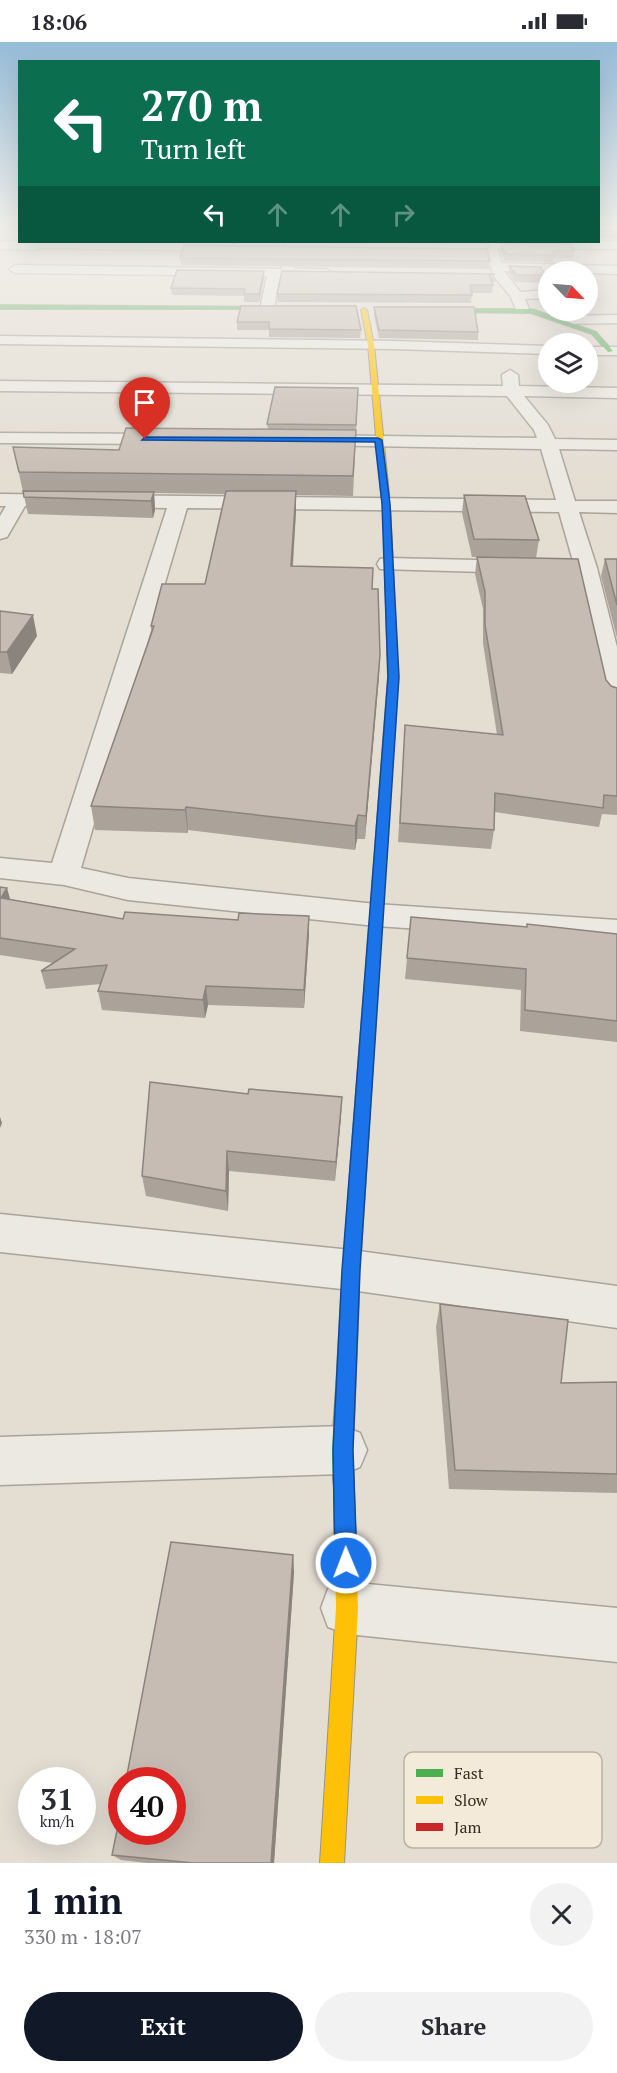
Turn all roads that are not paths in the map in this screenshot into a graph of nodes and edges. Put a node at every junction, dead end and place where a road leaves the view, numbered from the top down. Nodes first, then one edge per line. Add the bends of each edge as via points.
1 (365, 313) edge
2 (598, 319) edge
3 (617, 319) edge
4 (566, 321) edge
5 (0, 340) edge
6 (371, 345) junction
7 (506, 349) junction
8 (538, 350) edge
9 (598, 351) edge
10 (614, 351) edge
11 (0, 386) edge
12 (375, 388) junction
13 (512, 391) junction
14 (617, 393) edge
15 (188, 439) edge
16 (295, 440) edge
17 (378, 440) junction
18 (3, 443) edge
19 (548, 443) junction
20 (617, 445) edge
21 (10, 500) edge
22 (179, 502) junction
23 (386, 504) junction
24 (567, 506) junction
25 (617, 507) edge
26 (0, 532) edge
27 (388, 564) junction
28 (540, 567) edge
29 (563, 568) edge
30 (586, 568) junction
31 (612, 657) edge
32 (617, 697) edge
33 (0, 868) edge
34 (64, 874) junction
35 (376, 915) junction
36 (617, 931) edge
37 (0, 1233) edge
38 (351, 1270) junction
39 (617, 1307) edge
40 (343, 1450) junction
41 (0, 1461) edge
42 (347, 1608) junction
43 (617, 1635) edge
44 (332, 1863) edge

1 - 6 street
2 - 3 street
4 - 10 street via 594,333
5 - 6 street
6 - 7 street
6 - 12 street
7 - 8 street
7 - 13 street
9 - 10 street
11 - 12 street
12 - 13 street
12 - 17 street
13 - 14 street
13 - 19 street via 542,429
15 - 18 street
16 - 17 street
17 - 19 street
17 - 23 street
19 - 20 street
19 - 24 street
21 - 22 street
21 - 26 street
22 - 23 street
22 - 34 street
23 - 24 street
23 - 27 street
24 - 25 street
24 - 30 street
27 - 28 street
27 - 35 street via 393,677
29 - 30 street
30 - 31 street
31 - 32 street
33 - 34 street
34 - 35 street via 128,889
35 - 36 street
35 - 38 street
37 - 38 street
38 - 39 street
38 - 40 street
40 - 41 street
40 - 42 street
42 - 43 street
42 - 44 street

